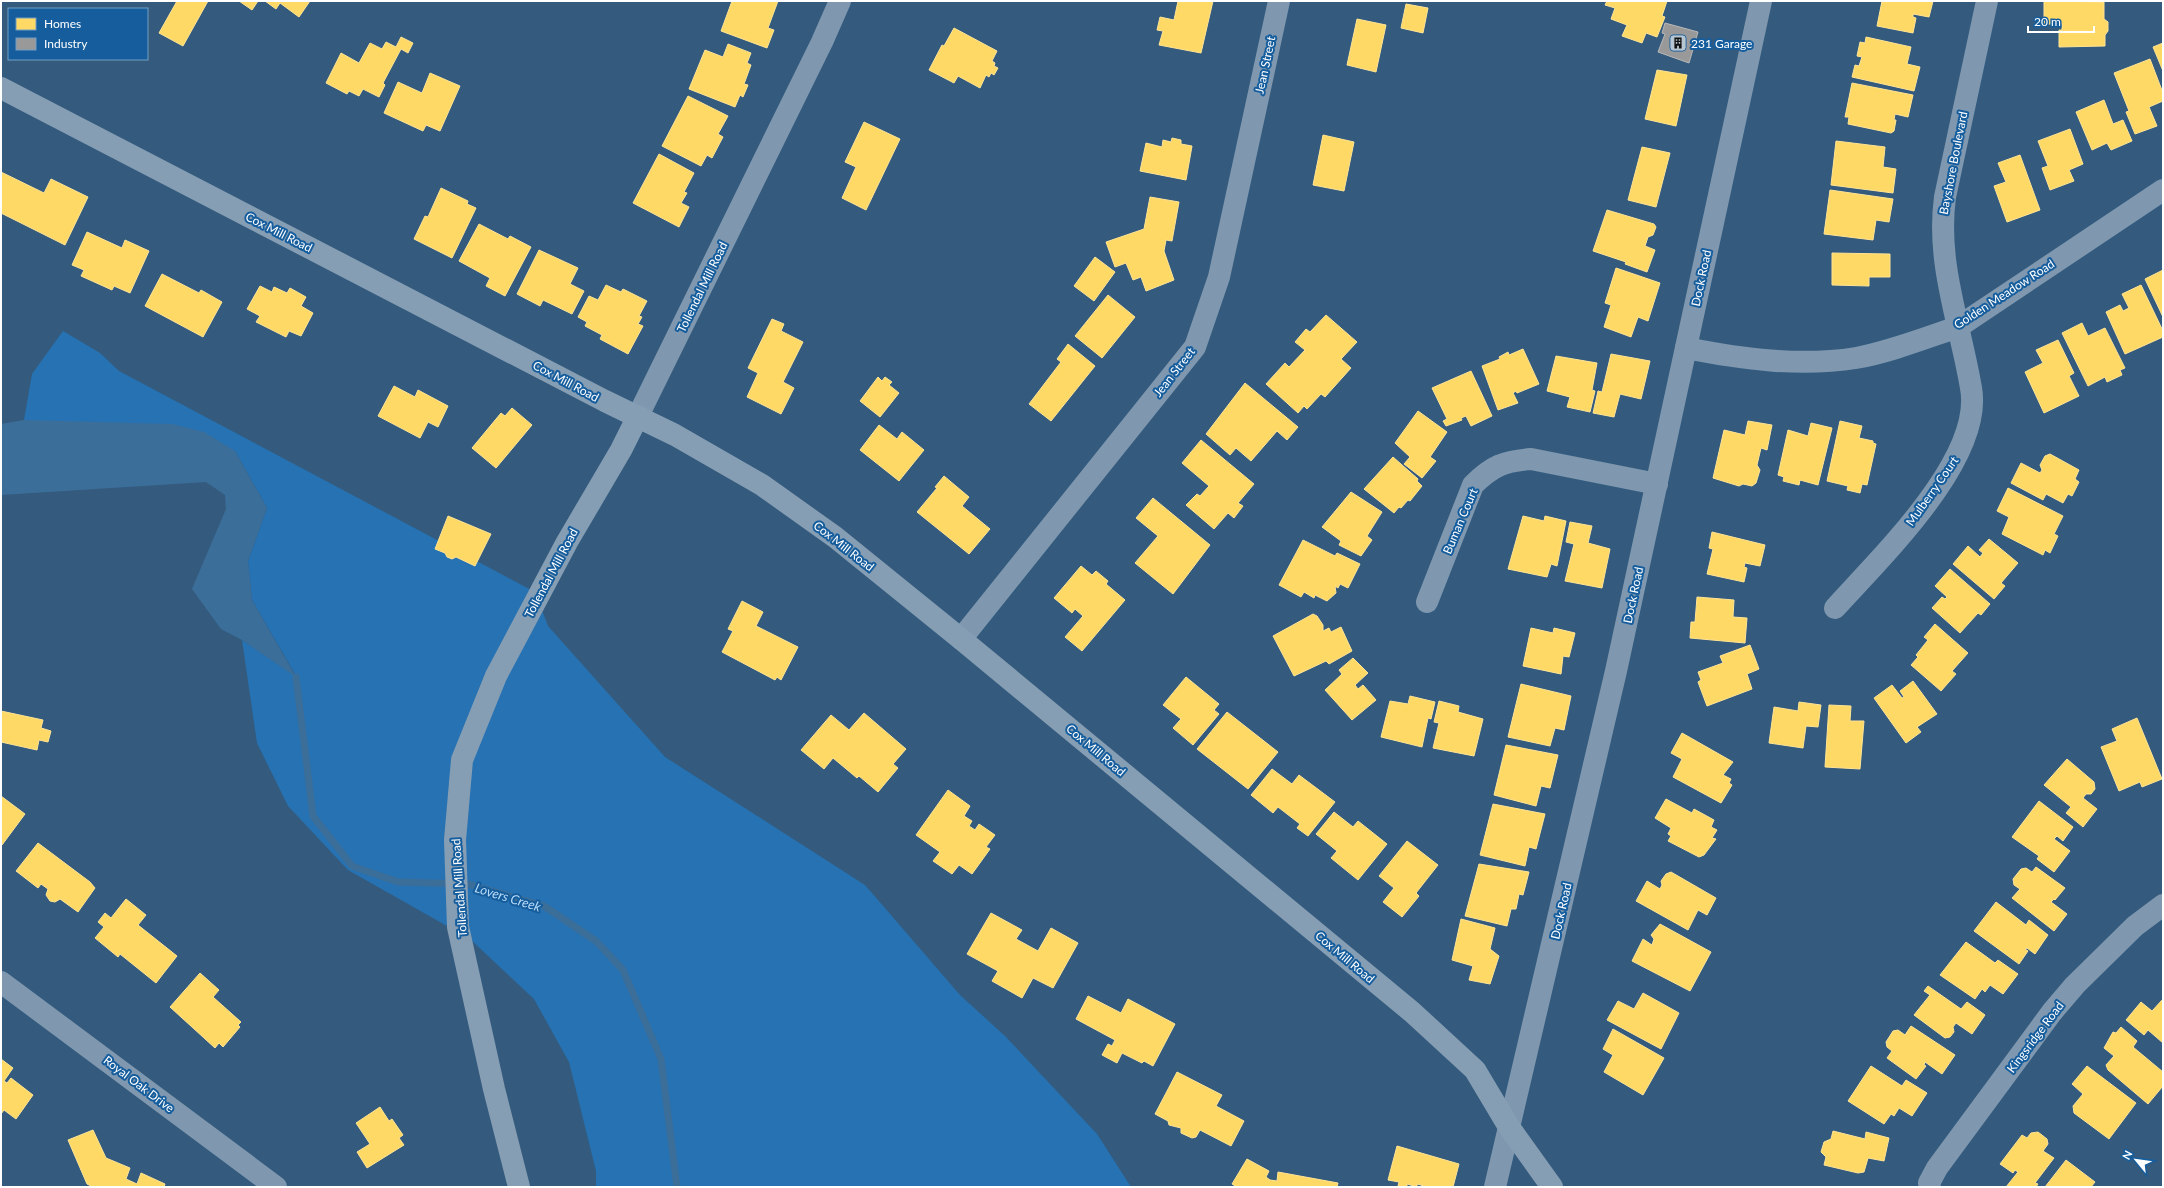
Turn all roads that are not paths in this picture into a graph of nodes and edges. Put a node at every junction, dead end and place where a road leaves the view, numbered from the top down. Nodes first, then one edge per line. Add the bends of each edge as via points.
1 (840, 1) edge
2 (1279, 1) edge
3 (1760, 1) edge
4 (1987, 1) edge
5 (1, 88) edge
6 (2163, 190) edge
7 (1958, 327) junction
8 (1686, 348) junction
9 (638, 416) junction
10 (1657, 484) junction
11 (1427, 602) dead end
12 (1835, 608) dead end
13 (961, 639) junction
14 (2163, 905) edge
15 (1, 982) edge
16 (1509, 1127) junction
17 (276, 1187) edge
18 (519, 1187) edge
19 (1495, 1187) edge
20 (1552, 1187) edge
21 (1930, 1187) edge

1 - 9 street, Tollendal Mill Road
2 - 13 street, Jean Street via 1220,277 1195,347
3 - 8 street, Dock Road
4 - 7 street, Bayshore Boulevard via 1945,197 1942,222 1945,267
5 - 9 street, Cox Mill Road
6 - 7 street, Golden Meadow Road
7 - 8 street, Golden Meadow Road via 1857,358 1830,361 1769,361
7 - 12 street, Mulberry Court via 1972,389 1972,413 1965,438 1952,465 1904,531
8 - 10 street, Dock Road
9 - 13 street, Cox Mill Road via 762,485 834,537
9 - 18 street, Tollendal Mill Road via 496,676 462,760 455,840 458,927
10 - 11 street, Buman Court via 1531,459 1513,460 1498,465 1485,473 1473,486
10 - 16 street, Dock Road
13 - 16 street, Cox Mill Road via 1412,1012 1475,1070
14 - 21 street, Kingsridge Road via 2135,926 2052,1012 1937,1168 1929,1183
15 - 17 street, Royal Oak Drive
16 - 19 street, Dock Road
16 - 20 street, Cox Mill Road

